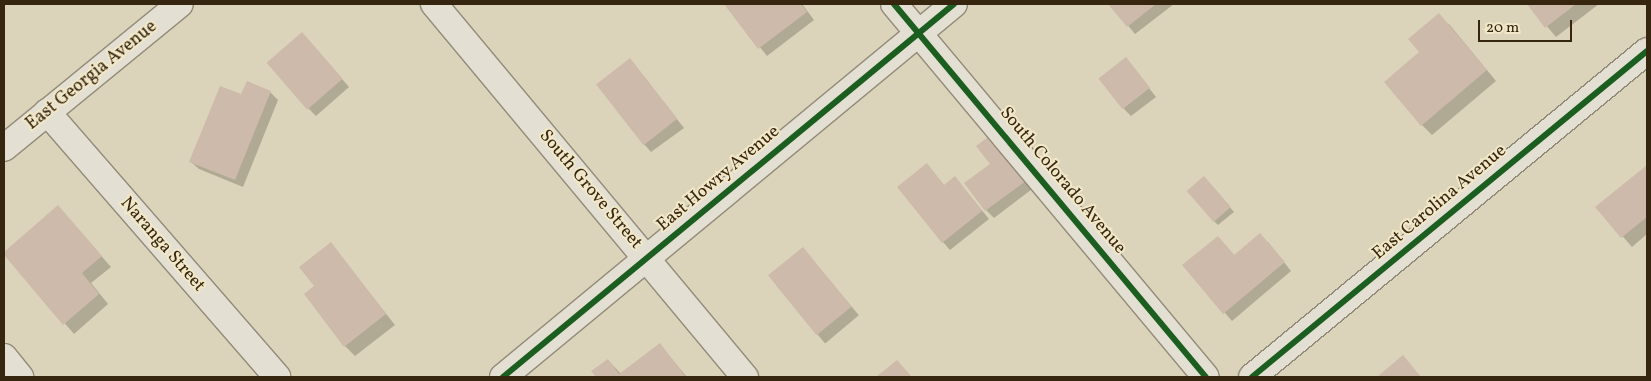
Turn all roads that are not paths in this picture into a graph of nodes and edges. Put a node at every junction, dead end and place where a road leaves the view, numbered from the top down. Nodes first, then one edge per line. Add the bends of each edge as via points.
1 (180, 4) edge
2 (434, 4) edge
3 (894, 4) edge
4 (954, 4) edge
5 (919, 33) junction
6 (1647, 52) edge
7 (47, 112) junction
8 (4, 148) edge
9 (647, 258) junction
10 (4, 357) edge
11 (20, 377) edge
12 (277, 377) edge
13 (504, 377) edge
14 (745, 377) edge
15 (1206, 377) edge
16 (1252, 377) edge

1 - 7 street, East Georgia Avenue
2 - 9 street, South Grove Street
3 - 5 street, South Colorado Avenue
4 - 5 street, East Howry Avenue
5 - 9 street, East Howry Avenue
5 - 15 street, South Colorado Avenue
6 - 16 street, East Carolina Avenue
7 - 8 street, East Georgia Avenue
7 - 12 street, Naranga Street
9 - 13 street, East Howry Avenue
9 - 14 street, South Grove Street
10 - 11 street

